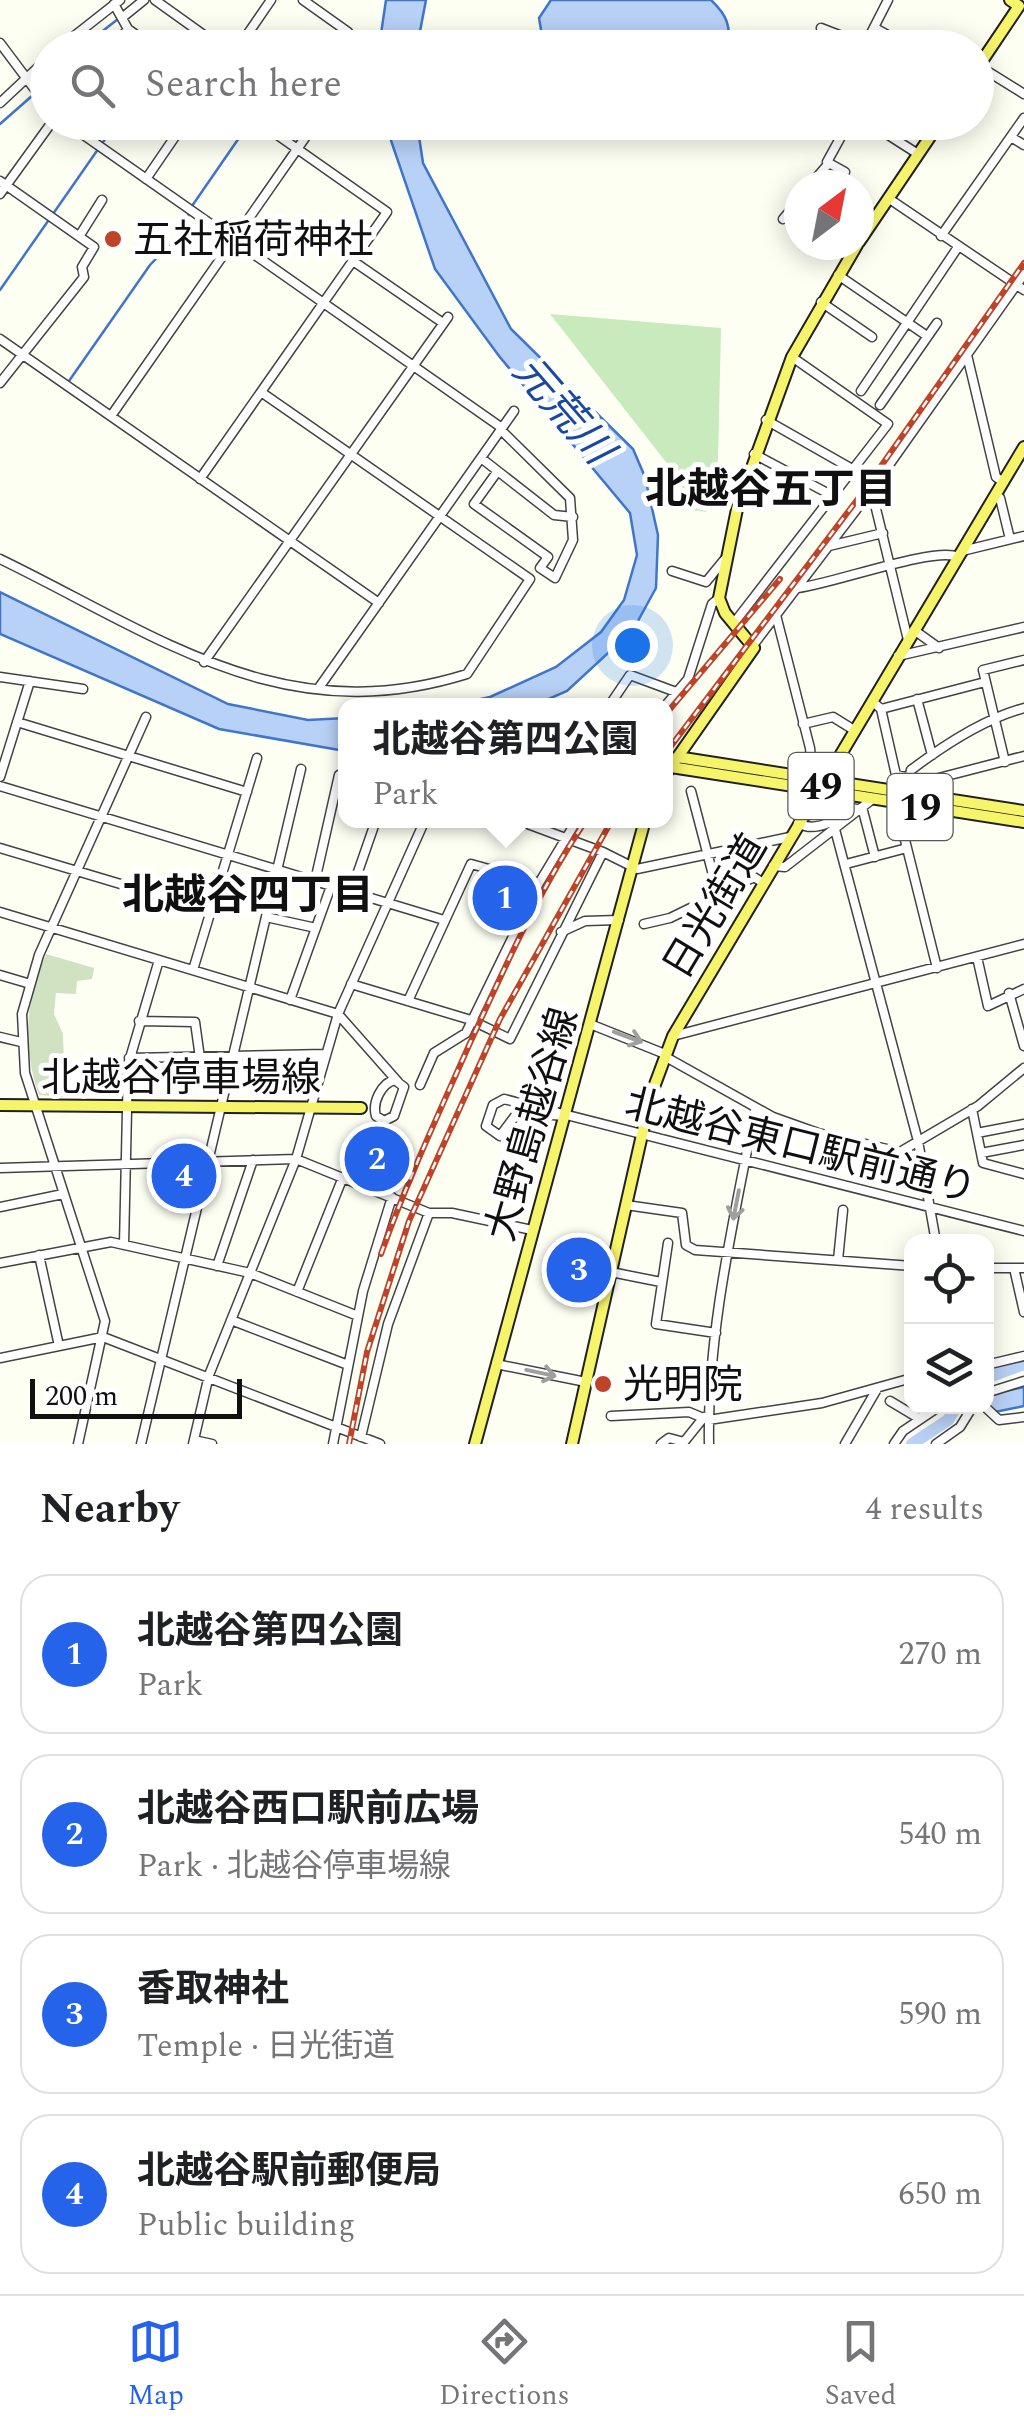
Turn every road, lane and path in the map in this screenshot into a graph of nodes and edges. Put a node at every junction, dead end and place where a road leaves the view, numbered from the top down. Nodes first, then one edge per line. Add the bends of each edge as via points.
1 (144, 0) edge
2 (154, 0) edge
3 (271, 0) edge
4 (303, 0) edge
5 (888, 0) edge
6 (117, 2) edge
7 (1017, 2) edge
8 (123, 17) junction
9 (820, 28) dead end
10 (875, 28) joint
11 (128, 29) edge
12 (82, 30) edge
13 (196, 30) edge
14 (250, 30) edge
15 (345, 30) edge
16 (828, 30) edge
17 (878, 30) edge
18 (994, 41) edge
19 (0, 43) edge
20 (30, 75) edge
21 (994, 77) edge
22 (24, 81) junction
23 (30, 87) edge
24 (1024, 94) edge
25 (0, 102) edge
26 (1024, 118) edge
27 (1011, 137) junction
28 (38, 140) edge
29 (90, 140) edge
30 (173, 140) edge
31 (284, 140) edge
32 (304, 140) edge
33 (840, 140) edge
34 (896, 140) edge
35 (928, 140) edge
36 (1024, 146) edge
37 (298, 150) junction
38 (918, 154) junction
39 (829, 163) junction
40 (823, 170) edge
41 (841, 170) edge
42 (146, 179) junction
43 (3, 183) edge
44 (0, 194) edge
45 (888, 198) junction
46 (102, 200) dead end
47 (874, 219) edge
48 (80, 235) junction
49 (942, 236) junction
50 (234, 240) junction
51 (958, 248) junction
52 (353, 260) junction
53 (848, 260) edge
54 (1024, 274) edge
55 (838, 275) junction
56 (1020, 288) edge
57 (821, 302) junction
58 (324, 303) junction
59 (907, 322) junction
60 (937, 322) dead end
61 (927, 336) junction
62 (872, 337) dead end
63 (0, 340) edge
64 (23, 356) junction
65 (966, 356) junction
66 (792, 357) junction
67 (413, 365) junction
68 (0, 383) edge
69 (261, 392) junction
70 (514, 411) dead end
71 (111, 416) junction
72 (766, 420) junction
73 (502, 429) junction
74 (1024, 447) edge
75 (754, 454) junction
76 (350, 455) junction
77 (481, 458) junction
78 (854, 470) junction
79 (497, 472) junction
80 (200, 479) junction
81 (1003, 482) junction
82 (872, 489) junction
83 (996, 495) junction
84 (832, 496) junction
85 (573, 517) junction
86 (439, 518) junction
87 (883, 533) junction
88 (1024, 536) edge
89 (1010, 539) junction
90 (289, 542) junction
91 (826, 547) junction
92 (960, 554) junction
93 (0, 560) edge
94 (724, 560) junction
95 (890, 566) junction
96 (672, 571) dead end
97 (706, 582) junction
98 (798, 588) junction
99 (716, 601) junction
100 (379, 603) junction
101 (776, 615) junction
102 (734, 623) junction
103 (1024, 627) edge
104 (911, 635) junction
105 (754, 644) junction
106 (940, 648) junction
107 (898, 656) junction
108 (1024, 660) edge
109 (204, 662) junction
110 (0, 677) edge
111 (30, 680) junction
112 (985, 682) junction
113 (82, 689) dead end
114 (318, 689) junction
115 (676, 692) junction
116 (614, 698) edge
117 (671, 698) edge
118 (917, 699) junction
119 (876, 705) junction
120 (1024, 708) edge
121 (146, 717) dead end
122 (994, 720) junction
123 (17, 722) junction
124 (803, 724) junction
125 (854, 730) junction
126 (0, 734) edge
127 (12, 738) junction
128 (932, 755) junction
129 (128, 756) junction
130 (1024, 756) edge
131 (257, 758) dead end
132 (1005, 762) junction
133 (673, 763) edge
134 (332, 766) dead end
135 (673, 766) edge
136 (673, 766) edge
137 (301, 769) dead end
138 (338, 769) edge
139 (0, 778) edge
140 (907, 778) junction
141 (818, 780) junction
142 (0, 786) edge
143 (691, 791) dead end
144 (247, 792) junction
145 (817, 792) junction
146 (906, 793) junction
147 (338, 795) edge
148 (874, 798) junction
149 (896, 804) junction
150 (861, 808) junction
151 (1024, 811) edge
152 (101, 816) junction
153 (1024, 822) edge
154 (798, 823) junction
155 (834, 824) junction
156 (373, 828) edge
157 (421, 828) edge
158 (542, 828) edge
159 (572, 828) edge
160 (644, 828) edge
161 (567, 836) junction
162 (790, 837) junction
163 (0, 848) edge
164 (907, 848) junction
165 (603, 852) junction
166 (708, 854) junction
167 (228, 855) junction
168 (875, 857) junction
169 (846, 864) junction
170 (773, 866) junction
171 (631, 869) junction
172 (277, 870) junction
173 (77, 871) junction
174 (315, 881) junction
175 (763, 883) junction
176 (539, 884) junction
177 (331, 886) junction
178 (351, 892) junction
179 (718, 894) junction
180 (387, 903) junction
181 (0, 912) edge
182 (211, 912) junction
183 (266, 917) junction
184 (444, 920) junction
185 (619, 920) junction
186 (644, 924) dead end
187 (51, 927) junction
188 (316, 928) junction
189 (560, 932) junction
190 (1024, 944) edge
191 (977, 957) junction
192 (159, 960) junction
193 (937, 968) junction
194 (193, 970) junction
195 (0, 975) edge
196 (28, 983) junction
197 (351, 984) junction
198 (877, 984) junction
199 (249, 988) junction
200 (1024, 989) edge
201 (1009, 994) junction
202 (290, 1000) junction
203 (408, 1001) junction
204 (338, 1014) junction
205 (470, 1020) junction
206 (139, 1022) junction
207 (590, 1024) junction
208 (673, 1036) junction
209 (0, 1037) edge
210 (21, 1042) junction
211 (1024, 1046) edge
212 (325, 1054) junction
213 (664, 1055) junction
214 (233, 1056) junction
215 (130, 1058) junction
216 (200, 1058) junction
217 (1024, 1068) edge
218 (389, 1074) junction
219 (398, 1082) junction
220 (385, 1084) junction
221 (420, 1085) dead end
222 (377, 1101) junction
223 (0, 1104) edge
224 (35, 1106) junction
225 (127, 1106) junction
226 (220, 1106) junction
227 (311, 1108) junction
228 (361, 1108) junction
229 (972, 1109) junction
230 (755, 1110) junction
231 (376, 1116) junction
232 (564, 1116) junction
233 (1024, 1124) edge
234 (977, 1133) junction
235 (642, 1136) junction
236 (918, 1141) junction
237 (1024, 1145) edge
238 (981, 1153) junction
239 (296, 1159) junction
240 (208, 1160) junction
241 (252, 1160) junction
242 (126, 1162) junction
243 (746, 1162) junction
244 (53, 1163) junction
245 (0, 1168) edge
246 (1024, 1174) edge
247 (343, 1178) junction
248 (63, 1194) junction
249 (392, 1197) junction
250 (626, 1205) junction
251 (0, 1207) edge
252 (931, 1208) junction
253 (843, 1210) dead end
254 (429, 1213) junction
255 (532, 1230) junction
256 (1024, 1232) edge
257 (935, 1234) edge
258 (668, 1243) dead end
259 (124, 1244) junction
260 (81, 1246) junction
261 (726, 1254) junction
262 (39, 1255) junction
263 (184, 1258) junction
264 (838, 1260) junction
265 (0, 1263) edge
266 (904, 1265) edge
267 (217, 1266) junction
268 (1019, 1268) edge
269 (611, 1272) junction
270 (250, 1273) junction
271 (662, 1282) junction
272 (297, 1292) junction
273 (1024, 1312) edge
274 (358, 1316) junction
275 (231, 1320) junction
276 (716, 1333) junction
277 (103, 1337) junction
278 (59, 1346) junction
279 (1024, 1356) edge
280 (0, 1357) edge
281 (162, 1358) junction
282 (994, 1363) edge
283 (496, 1364) junction
284 (348, 1365) junction
285 (209, 1375) junction
286 (904, 1381) edge
287 (1024, 1381) edge
288 (586, 1382) junction
289 (877, 1389) junction
290 (994, 1390) edge
291 (890, 1401) dead end
292 (928, 1414) edge
293 (968, 1414) edge
294 (993, 1414) edge
295 (611, 1416) dead end
296 (1024, 1417) edge
297 (706, 1418) junction
298 (920, 1419) junction
299 (336, 1427) junction
300 (361, 1439) edge
301 (194, 1442) edge
302 (684, 1443) edge
303 (78, 1444) edge
304 (141, 1444) edge
305 (212, 1444) edge
306 (333, 1444) edge
307 (380, 1444) edge
308 (475, 1444) edge
309 (572, 1444) edge
310 (662, 1444) edge
311 (709, 1444) edge
312 (845, 1444) edge
313 (894, 1444) edge
314 (936, 1444) edge

1 - 8 street
2 - 13 street
3 - 14 street
4 - 15 street
5 - 10 street
6 - 8 street
6 - 12 street
7 - 18 main road
8 - 11 street
9 - 16 street
10 - 17 street
19 - 22 street
20 - 22 street
21 - 24 street
22 - 23 street
22 - 25 street
26 - 27 street
27 - 36 street
27 - 49 street
28 - 43 street
29 - 42 street
30 - 42 street
31 - 37 street
32 - 37 street
33 - 39 street
34 - 38 street
35 - 38 main road
37 - 50 street
37 - 52 street via 387,212
38 - 45 main road
39 - 40 street
39 - 41 street
42 - 50 street
43 - 44 street
43 - 48 street
45 - 47 main road
45 - 49 street
46 - 48 street
48 - 64 street via 94,247 82,267 84,277
49 - 51 street
50 - 58 street
50 - 71 street
51 - 56 street
51 - 59 street
52 - 58 street
52 - 67 street via 445,320
53 - 55 main road
54 - 56 street
55 - 57 main road
55 - 59 street
56 - 65 street
57 - 62 street
57 - 66 main road
58 - 67 street
58 - 69 street
59 - 61 street
59 - 61 street via 862,389 882,402
60 - 61 street
63 - 64 street
64 - 68 street
64 - 71 street
65 - 81 street via 996,477
65 - 82 street
66 - 72 main road
66 - 78 street via 888,424
67 - 73 street
67 - 76 street
69 - 76 street
69 - 80 street
70 - 73 street
71 - 80 street
72 - 75 main road
72 - 78 street
73 - 77 street
73 - 85 street via 567,492
74 - 81 main road, 日光街道 / 49
75 - 84 street
75 - 94 main road
76 - 86 street
76 - 90 street
77 - 79 street
77 - 86 street
78 - 82 street
78 - 84 street
79 - 85 street via 554,515
79 - 85 street via 474,504 548,556 540,568 555,578 573,540
80 - 90 street
81 - 83 main road, 日光街道 / 49
82 - 87 street
82 - 91 street
83 - 89 street
83 - 92 main road, 日光街道 / 49
84 - 102 street
86 - 100 street
86 - 114 street via 530,580 468,674 383,690
87 - 91 street
87 - 95 street
88 - 89 street
89 - 92 street
90 - 100 street
90 - 109 street
91 - 98 street
92 - 95 street
92 - 104 main road, 日光街道 / 49
93 - 109 street
94 - 97 street
94 - 99 main road
95 - 98 street
95 - 104 street
96 - 97 street
97 - 99 street
98 - 101 street
99 - 102 main road
99 - 115 street via 688,679
100 - 114 street
101 - 105 street
101 - 124 street
102 - 105 main road
103 - 106 street
104 - 106 street
104 - 107 main road, 日光街道 / 49
105 - 133 main road
106 - 107 street
107 - 119 main road, 日光街道 / 49
108 - 112 street via 983,670
109 - 114 street via 252,679
110 - 111 street
111 - 113 street
111 - 123 street
112 - 118 street
112 - 122 street
115 - 116 street via 630,675
115 - 117 street
118 - 119 street
118 - 128 street
119 - 125 main road, 日光街道 / 49
119 - 140 street via 896,776
120 - 122 street
121 - 129 street
122 - 128 street
122 - 132 street
123 - 127 street
123 - 129 street
124 - 125 street via 833,716
124 - 141 street
125 - 141 main road, 日光街道 / 49
126 - 127 street
127 - 139 street
128 - 140 street
129 - 144 street
129 - 152 street
130 - 132 street
131 - 144 street
132 - 140 street via 927,782
134 - 138 street
135 - 141 main road, 19
136 - 145 main road, 19
137 - 172 street
140 - 146 street
141 - 145 main road, 日光街道 / 49
141 - 146 main road, 19
142 - 152 street
143 - 166 street
144 - 167 street
145 - 148 main road, 19
145 - 154 main road, 日光街道 / 49
146 - 151 main road, 19
147 - 174 street
148 - 149 main road, 19
148 - 150 street
149 - 153 main road, 19
149 - 164 street
150 - 155 street
150 - 168 street
152 - 167 street
152 - 173 street
154 - 155 street
154 - 162 main road, 日光街道 / 49
155 - 169 street
155 - 170 street via 785,867
156 - 178 street
157 - 180 street
158 - 161 street
159 - 161 street
160 - 171 main road, 大野島越谷線
161 - 165 street
161 - 176 street
162 - 166 street
162 - 170 main road, 日光街道 / 49
163 - 173 street
164 - 168 street
164 - 193 street
165 - 171 street
165 - 189 street
166 - 171 street
166 - 179 street
167 - 172 street
167 - 182 street
168 - 169 street
169 - 198 street
170 - 175 main road, 日光街道 / 49
171 - 185 main road, 大野島越谷線
172 - 174 street
172 - 183 street
173 - 182 street
173 - 187 street
174 - 177 street
175 - 179 street via 754,878
175 - 208 main road, 日光街道 / 49
176 - 184 street via 471,864
176 - 205 street
177 - 178 street
177 - 188 street
178 - 180 street
179 - 186 street
180 - 184 street
180 - 197 street
181 - 187 street
182 - 194 street
183 - 188 street
183 - 199 street
184 - 203 street
185 - 189 street via 585,921
185 - 207 main road, 大野島越谷線
187 - 192 street
187 - 196 street
188 - 202 street
189 - 205 street via 510,1039
190 - 191 street
191 - 193 street
191 - 201 street via 988,1006
192 - 194 street
192 - 206 street
193 - 198 street
194 - 199 street
195 - 196 street
196 - 210 street
197 - 203 street
197 - 204 street
198 - 208 street
198 - 236 street
199 - 202 street
199 - 214 street
200 - 201 street
201 - 211 street
202 - 204 street
203 - 205 street
204 - 212 street
204 - 218 street
205 - 221 street via 466,1034 434,1053
206 - 215 street
206 - 216 street via 194,1022
207 -> 213 street
207 - 232 main road, 大野島越谷線
208 - 213 main road, 日光街道 / 49
209 - 210 street
210 - 224 street
212 - 214 street
212 - 227 street
213 - 230 street
213 - 235 main road, 日光街道 / 49
214 - 216 street
214 - 226 street
215 - 216 street
215 - 225 street
217 - 229 street
218 - 219 street
218 - 220 street
219 - 220 street
219 - 231 street via 405,1092 394,1116
220 - 222 street
222 - 228 street
222 - 231 street
223 - 224 main road, 北越谷停車場線
224 - 225 main road, 北越谷停車場線
224 - 244 street
225 - 226 main road, 北越谷停車場線
225 - 242 street
226 - 227 main road, 北越谷停車場線
226 - 240 street
227 - 228 main road, 北越谷停車場線
227 - 239 street
228 - 231 street
229 - 234 street
229 - 236 street
230 - 236 street via 900,1152
230 - 243 street
232 - 232 street via 518,1112 500,1136 486,1126 500,1099
232 - 235 street, 北越谷東口駅前通り
232 - 255 main road, 大野島越谷線
233 - 234 street
234 - 238 street
235 - 243 street, 北越谷東口駅前通り
235 - 250 main road, 日光街道 / 49
236 - 252 street
237 - 238 street
238 - 246 street via 983,1163
239 - 241 street
239 - 247 street
239 - 270 street
240 - 241 street
240 - 242 street
240 - 263 street
241 - 267 street
242 - 244 street
242 - 259 street
243 - 252 street, 北越谷東口駅前通り
243 -> 261 street
244 - 245 street
244 - 248 street
247 - 249 street
247 - 272 street
248 - 251 street
248 - 260 street
249 - 254 street
249 - 274 street
250 - 261 street via 682,1213 686,1245
250 - 269 main road, 日光街道 / 49
252 - 256 street, 北越谷東口駅前通り
252 - 257 street
253 - 264 street
254 - 255 street
254 - 300 street via 380,1350
255 - 283 main road, 大野島越谷線
258 - 271 street
259 - 260 street
259 - 263 street
260 - 262 street
260 - 277 street
261 - 264 street
261 - 276 street
262 - 265 street
262 - 278 street
263 - 267 street
263 - 281 street
264 - 266 street
267 - 270 street
268 - 273 street
269 - 271 street
269 - 288 main road, 日光街道 / 49
270 - 272 street
270 - 275 street
271 - 276 street via 656,1324
272 - 274 street
274 - 284 street
275 - 284 street
275 - 285 street
276 - 297 street
277 - 278 street
277 - 281 street
277 - 303 street
278 - 280 street
279 - 282 street
281 - 285 street
281 - 304 street
283 -> 288 street
283 - 308 main road, 大野島越谷線
284 - 299 street
285 - 299 street
285 - 301 street
286 - 289 street
287 - 290 street
288 - 309 main road, 日光街道 / 49
289 - 297 street via 793,1409
289 - 312 street
291 - 298 street
292 - 298 street
293 - 314 street
294 - 296 street via 999,1420
295 - 297 street via 689,1412
297 - 302 street
297 - 311 street
298 - 313 street
299 - 300 street
299 - 306 street
300 - 307 street
301 - 305 street
302 - 310 street via 670,1438

